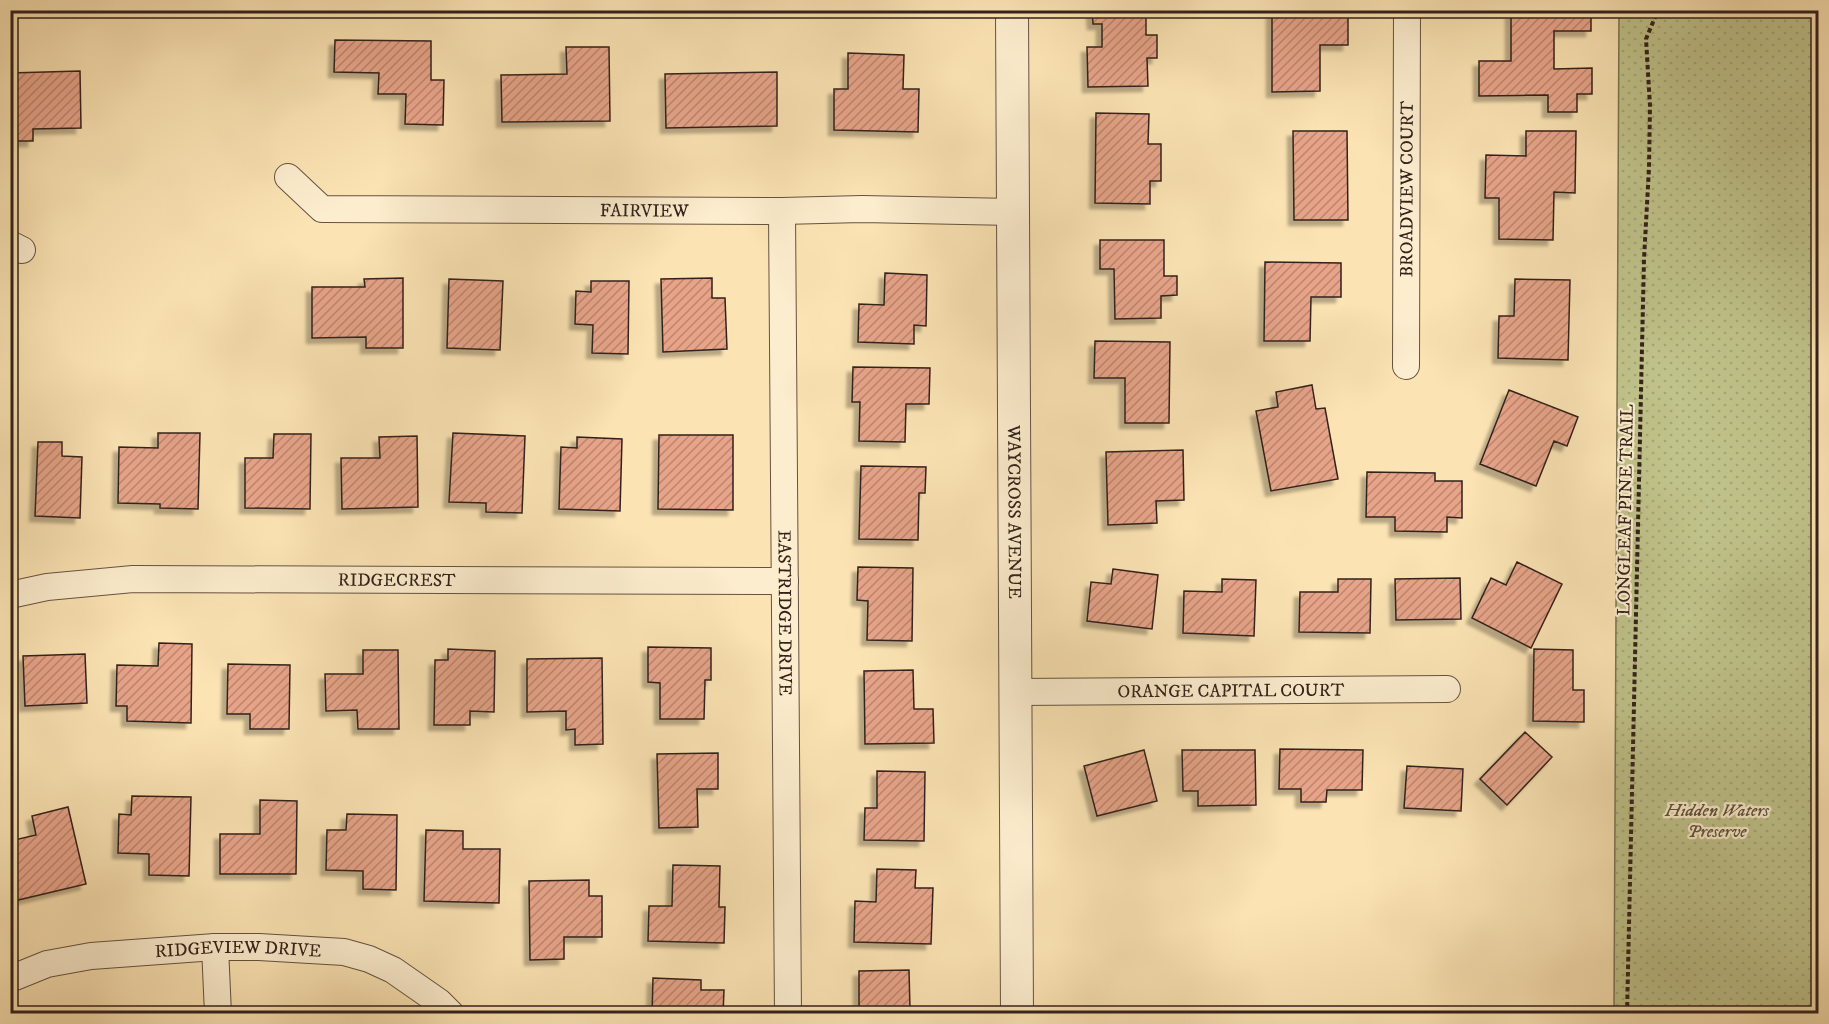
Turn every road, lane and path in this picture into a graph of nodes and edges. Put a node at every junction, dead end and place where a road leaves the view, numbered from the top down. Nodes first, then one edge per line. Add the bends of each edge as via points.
1 (1012, 10) edge
2 (1407, 10) edge
3 (1658, 10) edge
4 (288, 177) dead end
5 (782, 211) junction
6 (1013, 212) junction
7 (1406, 366) dead end
8 (785, 581) junction
9 (10, 595) edge
10 (1447, 689) dead end
11 (1015, 692) junction
12 (215, 947) junction
13 (10, 979) edge
14 (218, 1014) edge
15 (451, 1014) edge
16 (788, 1014) edge
17 (1017, 1014) edge
18 (1627, 1014) edge

1 - 6 street, WAYCROSS AVENUE
2 - 7 street, BROADVIEW COURT
3 - 18 path, LONGLEAF PINE TRAIL via 1646,39 1649,168
4 - 5 street, FAIRVIEW via 322,209
5 - 6 street, FAIRVIEW
5 - 8 street, EASTRIDGE DRIVE
6 - 11 street, WAYCROSS AVENUE
8 - 9 street, RIDGECREST via 133,579 47,587
8 - 16 street, EASTRIDGE DRIVE
10 - 11 street, ORANGE CAPITAL COURT
11 - 17 street, WAYCROSS AVENUE
12 - 13 street, RIDGEVIEW DRIVE via 91,956 47,964
12 - 14 street
12 - 15 street, RIDGEVIEW DRIVE via 344,952 369,959 393,970

